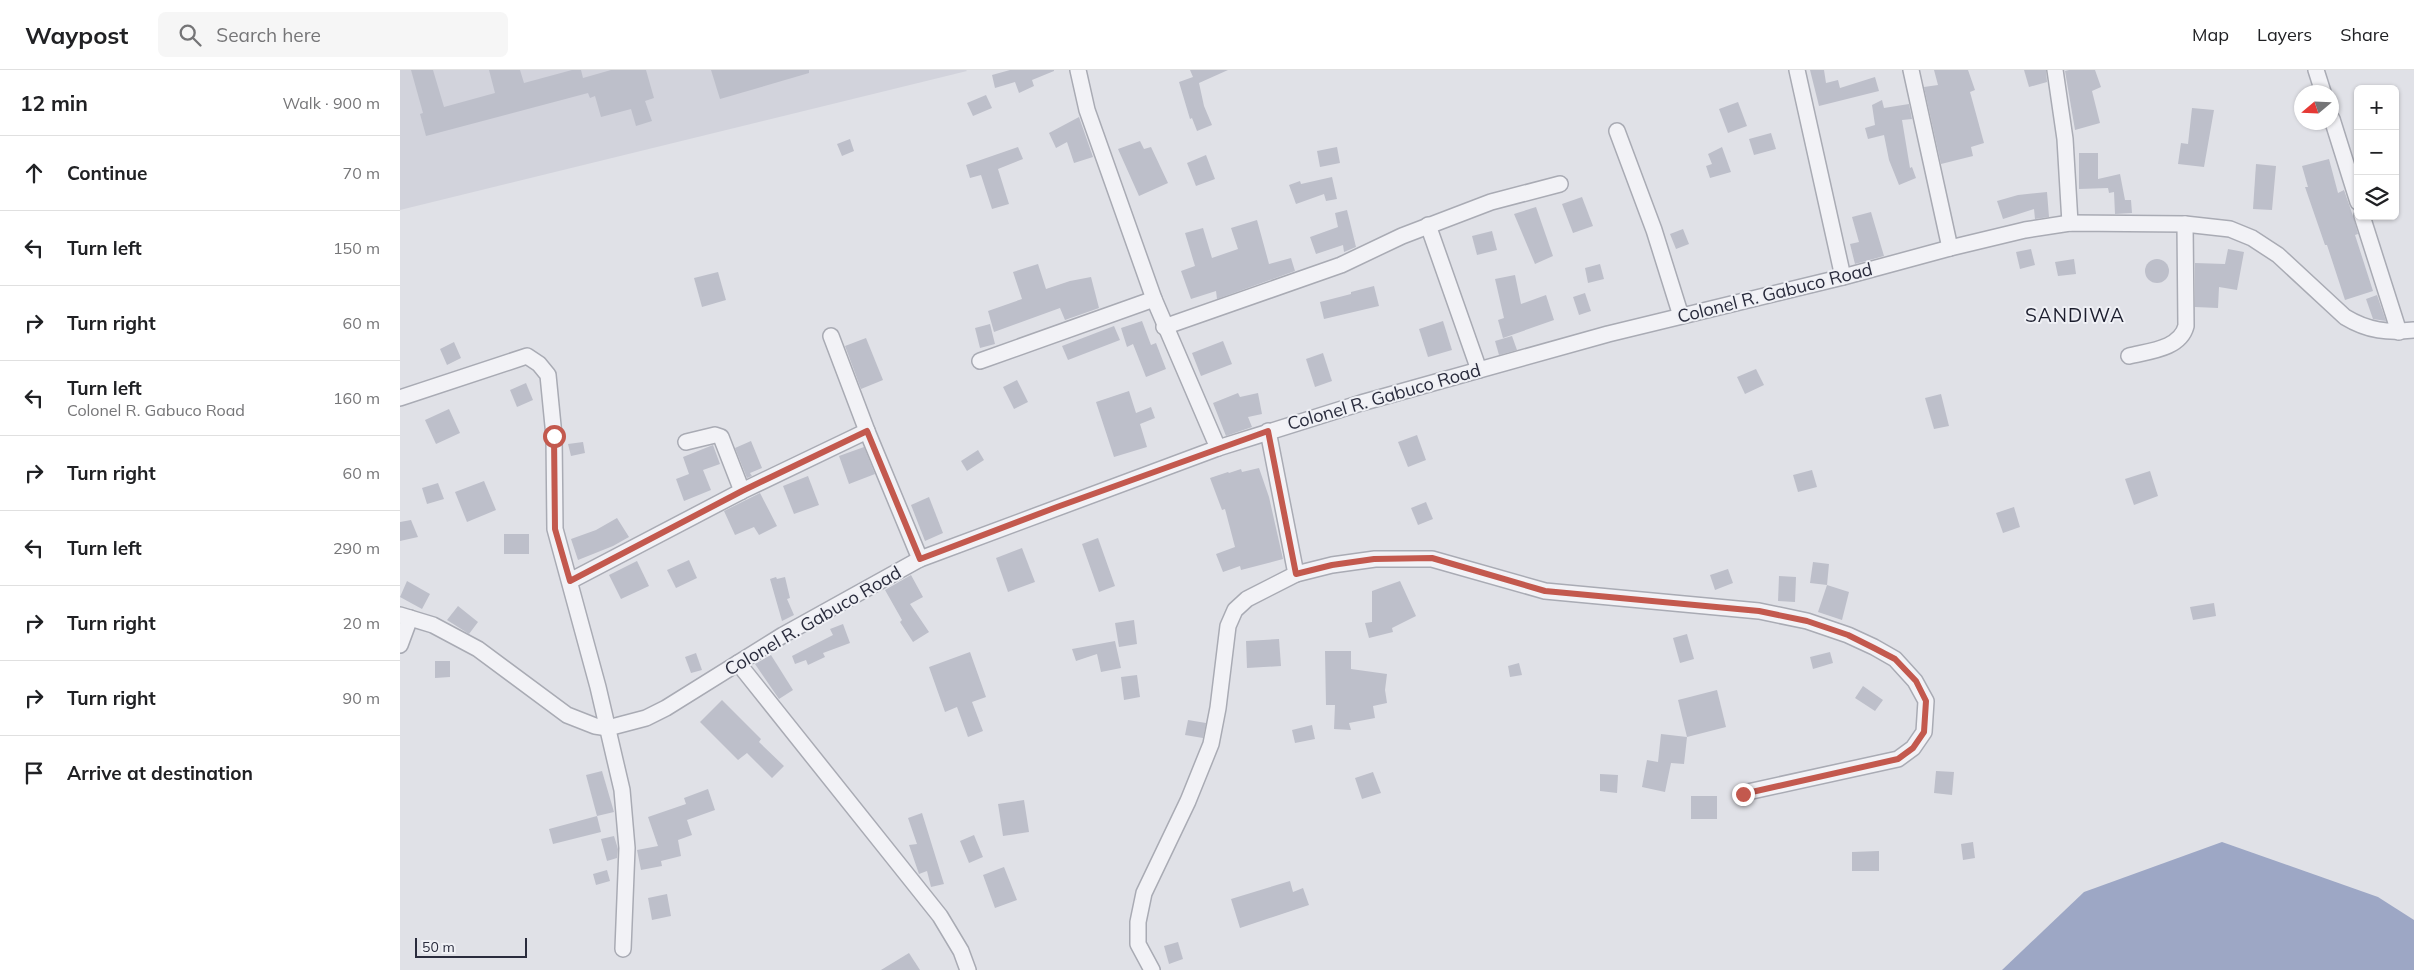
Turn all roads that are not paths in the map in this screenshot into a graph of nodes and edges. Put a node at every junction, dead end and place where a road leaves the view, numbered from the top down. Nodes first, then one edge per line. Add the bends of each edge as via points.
1 (1078, 70) edge
2 (1797, 70) edge
3 (1911, 70) edge
4 (2055, 70) edge
5 (2316, 70) edge
6 (2321, 85) edge
7 (2335, 130) edge
8 (1617, 131) dead end
9 (1560, 184) dead end
10 (2354, 189) edge
11 (2363, 220) edge
12 (2070, 223) junction
13 (2185, 224) junction
14 (1428, 225) junction
15 (1950, 248) junction
16 (1843, 277) junction
17 (1154, 299) junction
18 (1681, 316) junction
19 (1164, 327) junction
20 (2414, 330) edge
21 (2399, 332) junction
22 (831, 336) dead end
23 (2129, 356) dead end
24 (980, 361) dead end
25 (1479, 370) junction
26 (400, 398) edge
27 (867, 431) junction
28 (1268, 431) junction
29 (686, 442) dead end
30 (1218, 448) junction
31 (742, 491) junction
32 (920, 559) junction
33 (1296, 574) junction
34 (570, 581) junction
35 (405, 616) edge
36 (400, 645) edge
37 (738, 663) junction
38 (608, 728) junction
39 (1743, 794) dead end
40 (623, 949) dead end
41 (968, 970) edge
42 (1152, 970) edge

1 - 17 street via 1087,110
2 - 16 street
3 - 15 street
4 - 12 street via 2065,139
5 - 6 street
7 - 10 street
8 - 18 street via 1654,230
9 - 14 street via 1491,202
11 - 21 street
12 - 13 street, Colonel R. Gabuco Road
12 - 15 street, Colonel R. Gabuco Road
13 - 21 street, Colonel R. Gabuco Road via 2230,229 2252,238 2278,255 2358,325
13 - 23 street via 2184,335 2173,344
14 - 19 street via 1341,265
14 - 25 street
15 - 16 street, Colonel R. Gabuco Road
16 - 18 street, Colonel R. Gabuco Road
17 - 19 street
17 - 24 street
18 - 25 street, Colonel R. Gabuco Road
19 - 30 street
20 - 21 street, Colonel R. Gabuco Road
22 - 27 street
25 - 28 street, Colonel R. Gabuco Road
26 - 34 street via 527,356 539,364 548,375 554,436 555,529
27 - 31 street
27 - 32 street
28 - 30 street, Colonel R. Gabuco Road
28 - 33 street
29 - 31 street via 715,435 721,437
30 - 32 street, Colonel R. Gabuco Road
31 - 34 street
32 - 37 street, Colonel R. Gabuco Road via 804,622
33 - 39 street via 1374,559 1432,558 1545,591 1759,611 1807,621 1848,635 1895,659 1916,681 1926,701 1924,732 1913,748 1898,759
33 - 42 street via 1247,600 1234,610 1228,626 1211,744 1144,893 1138,922 1138,944
34 - 38 street
35 - 36 street
35 - 38 street, Colonel R. Gabuco Road via 433,625 478,649 567,715
37 - 38 street, Colonel R. Gabuco Road via 646,718
37 - 41 street via 940,916 961,951
38 - 40 street via 622,790 627,848

